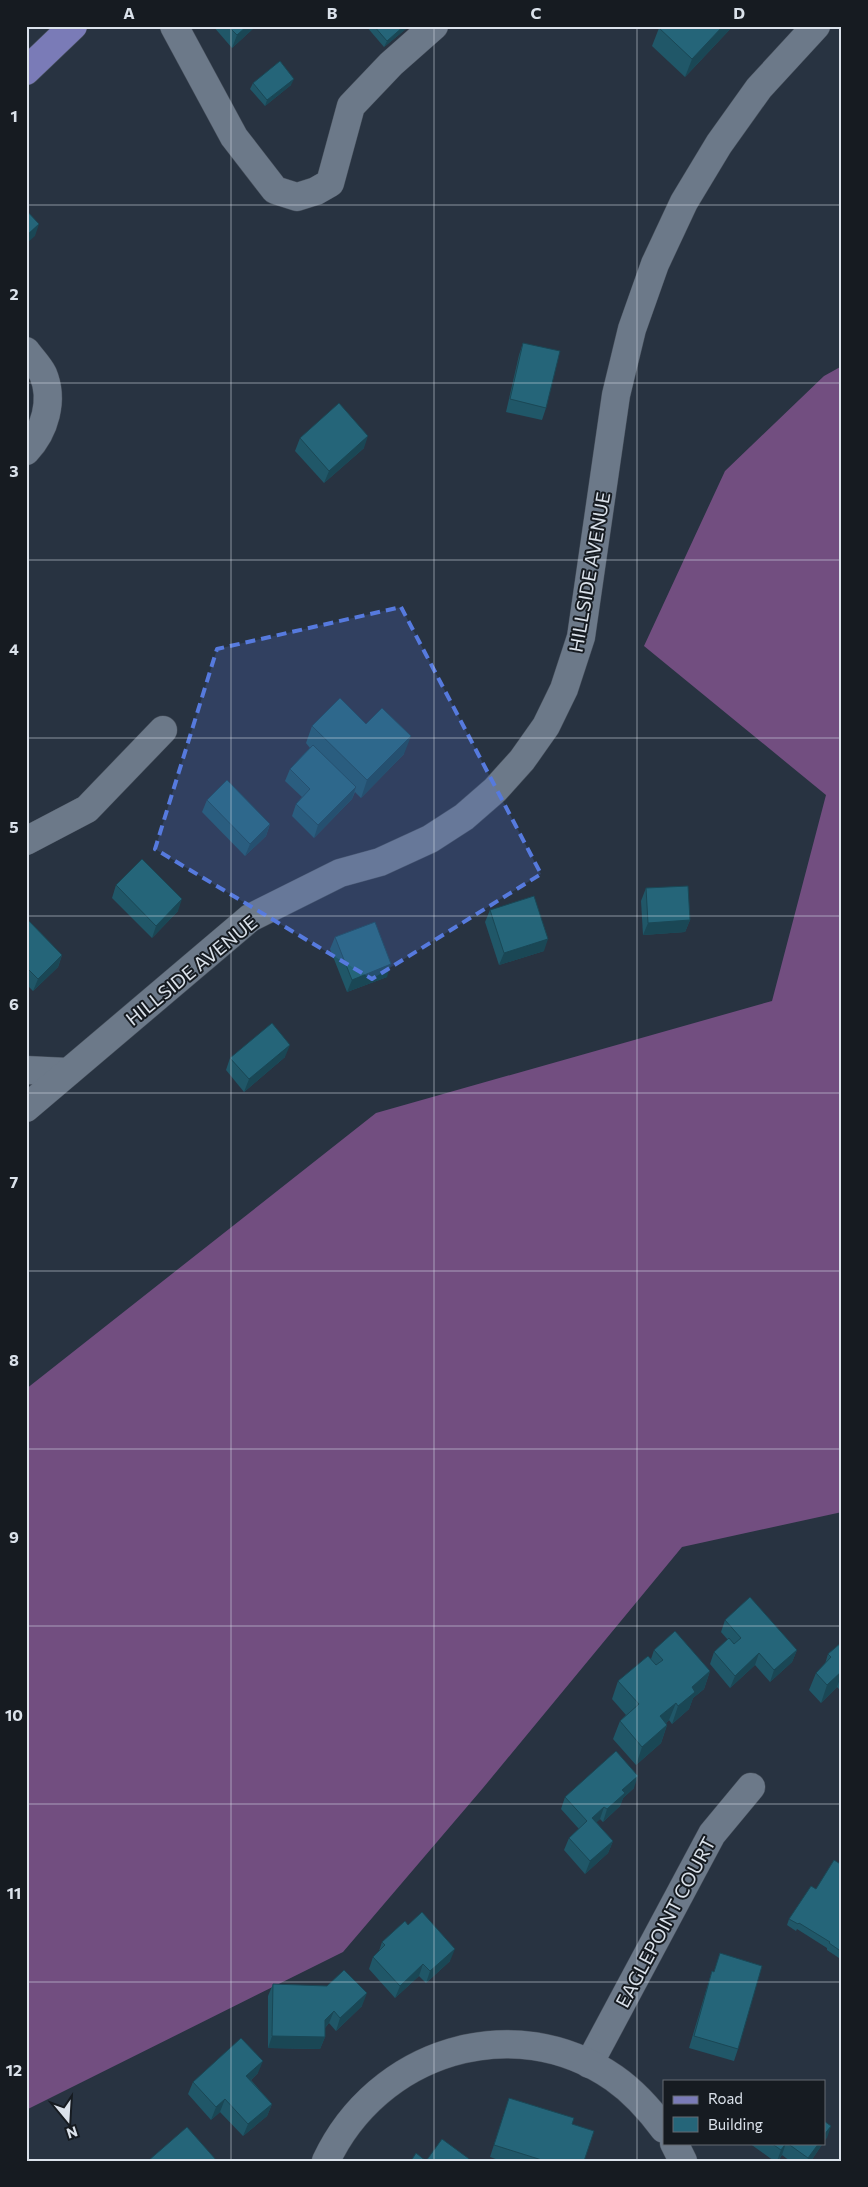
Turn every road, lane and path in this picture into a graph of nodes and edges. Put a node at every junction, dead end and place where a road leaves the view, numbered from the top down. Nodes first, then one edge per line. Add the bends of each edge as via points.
1 (73, 26) edge
2 (174, 26) edge
3 (434, 26) edge
4 (816, 26) edge
5 (26, 71) edge
6 (26, 351) edge
7 (26, 451) edge
8 (163, 730) dead end
9 (26, 841) edge
10 (26, 1070) edge
11 (68, 1072) junction
12 (26, 1108) edge
13 (751, 1787) dead end
14 (589, 2064) junction
15 (663, 2128) edge
16 (674, 2144) edge
17 (326, 2161) edge
18 (683, 2161) edge

1 - 5 main road
2 - 3 street via 234,137 275,190 297,197 330,183 351,106
4 - 11 street, HILLSIDE AVENUE via 759,88 719,144 684,202 655,264 632,329 616,395 581,637 564,689 546,726 522,760 464,817 430,839 380,862 340,872 250,918
6 - 7 street via 43,373 48,396 46,420 36,441
8 - 9 street via 87,809
10 - 11 street
11 - 12 street, HILLSIDE AVENUE
13 - 14 street, EAGLEPOINT COURT via 712,1834
14 - 15 street via 614,2078 647,2106
14 - 17 street via 551,2050 510,2044 456,2050 418,2064 362,2105 337,2138
16 - 18 street

